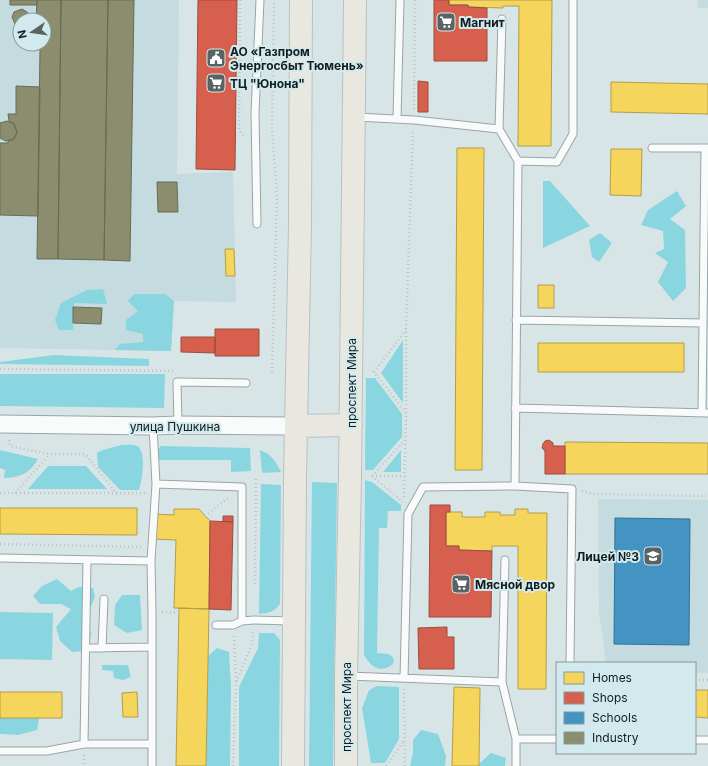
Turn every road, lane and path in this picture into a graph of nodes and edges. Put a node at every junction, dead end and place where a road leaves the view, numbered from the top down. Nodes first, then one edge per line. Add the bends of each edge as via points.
1 (240, 0) edge
2 (260, 0) edge
3 (274, 0) edge
4 (301, 0) edge
5 (354, 0) edge
6 (400, 0) edge
7 (415, 0) edge
8 (573, 0) edge
9 (502, 19) dead end
10 (353, 117) junction
11 (397, 119) junction
12 (414, 120) junction
13 (499, 129) junction
14 (652, 148) dead end
15 (707, 148) edge
16 (256, 152) junction
17 (518, 161) junction
18 (257, 224) dead end
19 (516, 320) junction
20 (703, 323) junction
21 (406, 330) junction
22 (0, 368) edge
23 (174, 371) dead end
24 (272, 372) dead end
25 (246, 383) dead end
26 (515, 408) junction
27 (705, 413) edge
28 (406, 414) junction
29 (0, 424) edge
30 (178, 425) junction
31 (350, 425) junction
32 (153, 426) junction
33 (296, 426) junction
34 (405, 440) junction
35 (372, 476) junction
36 (404, 476) junction
37 (156, 484) junction
38 (515, 486) junction
39 (572, 489) junction
40 (0, 493) edge
41 (15, 493) junction
42 (155, 493) junction
43 (117, 494) junction
44 (708, 496) edge
45 (0, 544) edge
46 (152, 547) junction
47 (0, 558) edge
48 (87, 560) junction
49 (505, 560) dead end
50 (151, 561) junction
51 (104, 599) dead end
52 (152, 612) junction
53 (179, 613) dead end
54 (242, 621) junction
55 (295, 621) junction
56 (216, 625) dead end
57 (233, 626) junction
58 (152, 647) junction
59 (86, 648) junction
60 (102, 648) junction
61 (570, 662) edge
62 (346, 676) junction
63 (404, 678) junction
64 (696, 680) edge
65 (708, 680) edge
66 (502, 682) junction
67 (236, 683) dead end
68 (556, 738) edge
69 (516, 739) junction
70 (404, 740) junction
71 (696, 740) edge
72 (708, 740) edge
73 (84, 744) junction
74 (152, 744) junction
75 (0, 751) edge
76 (152, 766) edge
77 (293, 766) edge
78 (346, 766) edge
79 (386, 766) edge
80 (404, 766) edge
81 (516, 766) edge

1 - 16 path via 239,130
2 - 16 lane via 255,113
3 - 24 path via 272,128 277,197
4 - 33 main road
5 - 10 main road, проспект Мира
6 - 11 lane
7 - 12 path
8 - 17 lane via 573,134 556,162
9 - 13 lane
10 - 11 lane
10 - 31 main road, проспект Мира
11 - 12 lane
12 - 13 lane
12 - 21 path
13 - 17 lane
14 - 15 lane
15 - 20 lane
16 - 18 lane
17 - 19 lane
19 - 20 lane
19 - 26 lane
20 - 27 lane
21 - 28 path
21 - 28 path via 374,372
22 - 23 path
25 - 30 lane via 177,382
26 - 27 lane
26 - 38 lane
28 - 34 path
29 - 32 street, улица Пушкина
30 - 32 street, улица Пушкина
30 - 33 street, улица Пушкина
31 - 33 main road, улица Пушкина
31 - 62 main road, проспект Мира
32 - 37 lane
33 - 55 main road
34 - 35 path
34 - 36 path
35 - 36 path
35 - 36 path via 404,503
37 - 42 lane
37 - 54 lane via 242,487
38 - 39 lane
38 - 63 lane via 423,487 408,514
39 - 44 path via 594,494
39 - 61 lane
40 - 41 path
41 - 43 path
41 - 43 path via 49,454 85,454
42 - 43 path
42 - 46 lane
45 - 46 path
46 - 50 lane
47 - 48 lane
48 - 50 lane
48 - 59 lane
49 - 66 lane
50 - 52 lane
51 - 60 lane
52 - 53 path
52 - 58 lane
54 - 55 lane
54 - 57 lane
55 - 77 main road
56 - 57 lane
57 - 67 path
58 - 60 lane
58 - 74 lane
59 - 60 lane
59 - 73 lane
62 - 63 lane
62 - 78 main road, проспект Мира
63 - 66 lane
63 - 70 path
64 - 65 path
66 - 69 lane
68 - 69 lane
69 - 81 lane
70 - 79 path
70 - 80 path
71 - 72 lane
73 - 74 lane
73 - 75 lane via 47,751
74 - 76 lane

